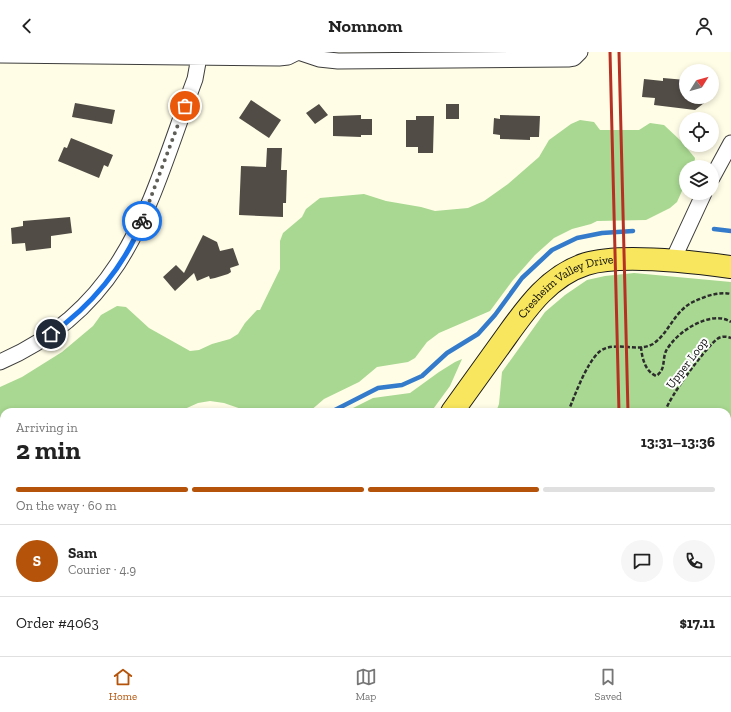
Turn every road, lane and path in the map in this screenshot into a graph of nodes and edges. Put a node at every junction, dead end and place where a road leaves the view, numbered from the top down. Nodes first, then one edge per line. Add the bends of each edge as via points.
1 (298, 52) edge
2 (579, 54) edge
3 (0, 55) edge
4 (199, 57) junction
5 (731, 143) edge
6 (719, 165) edge
7 (701, 200) edge
8 (672, 262) junction
9 (731, 267) edge
10 (731, 294) edge
11 (731, 322) edge
12 (731, 338) edge
13 (641, 347) junction
14 (0, 362) edge
15 (455, 408) edge
16 (570, 408) edge
17 (666, 408) edge

1 - 2 street via 328,60 568,60
1 - 4 street via 279,58
3 - 4 street
4 - 14 street via 195,79 148,208 125,255 102,287 75,315 43,340
5 - 6 street
7 - 8 street
8 - 9 main road, Cresheim Valley Drive
8 - 15 main road, Cresheim Valley Drive via 598,262 586,264 562,276 533,301
10 - 13 path via 713,294 691,303 658,339 651,345
11 - 13 path, Upper Loop via 717,317 691,327 672,343 666,352 663,369 656,376 650,374 646,367
12 - 17 path, Upper Loop via 717,339 690,372
13 - 16 path via 608,348 601,351 593,360

